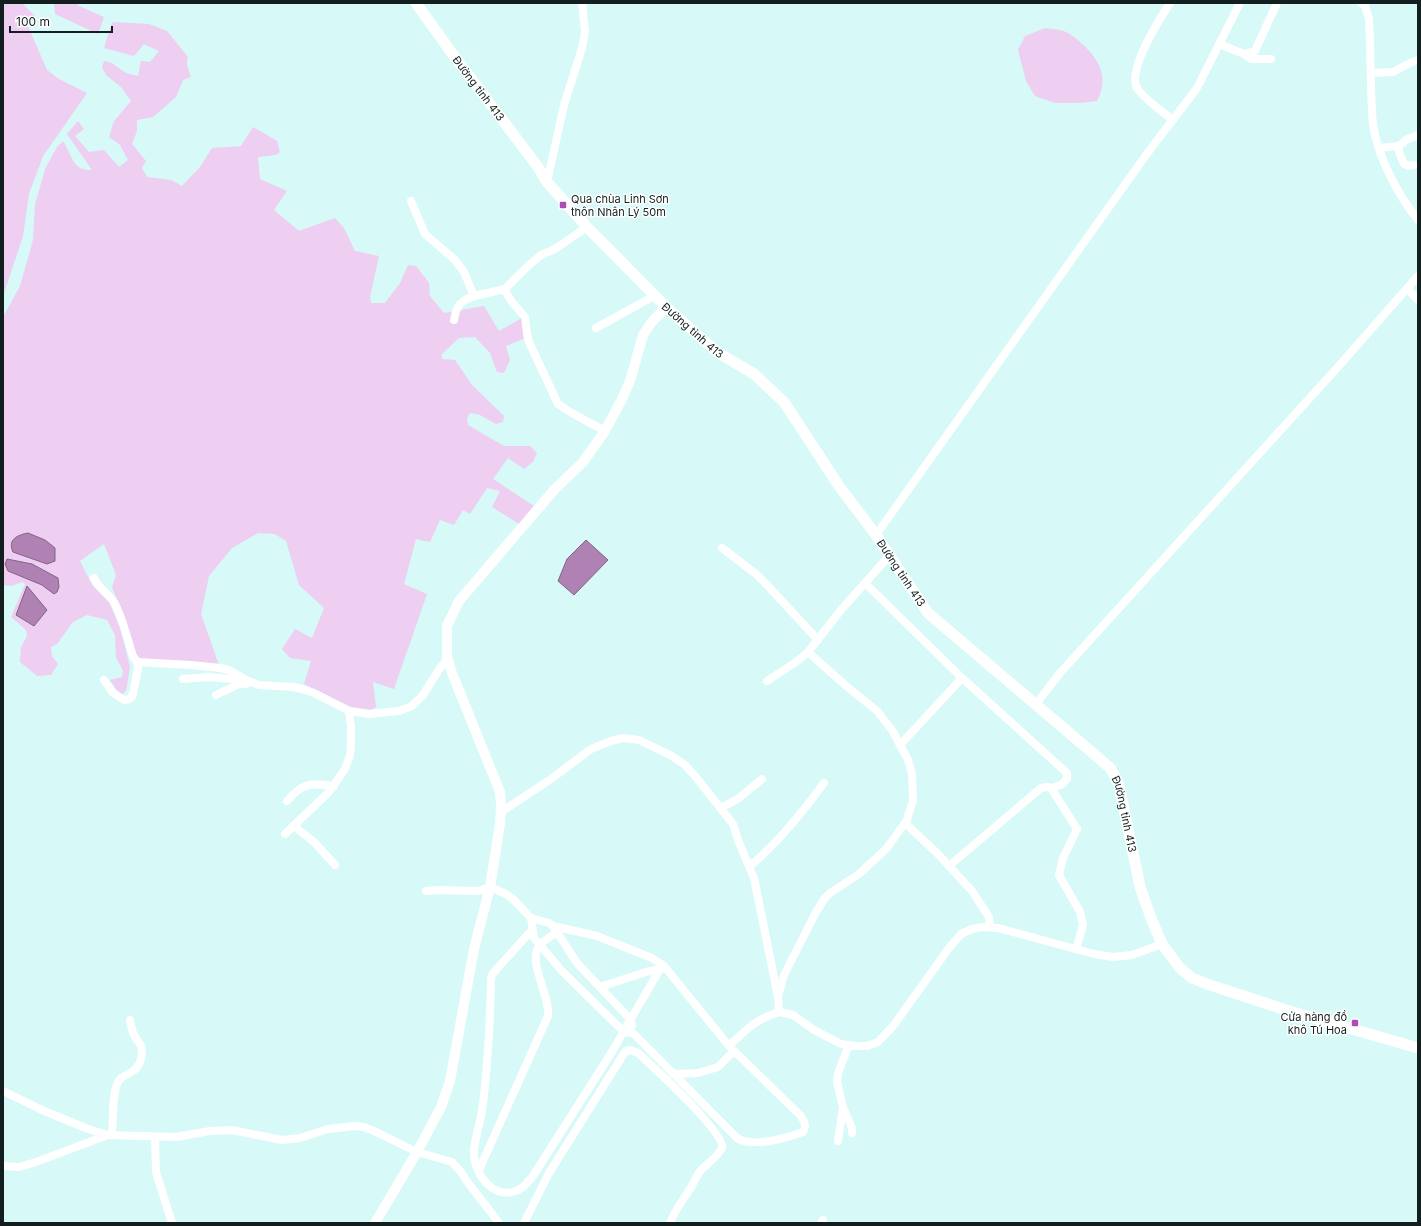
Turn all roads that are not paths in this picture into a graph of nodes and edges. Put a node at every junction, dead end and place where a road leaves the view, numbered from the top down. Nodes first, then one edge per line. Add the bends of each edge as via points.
1 (416, 3) edge
2 (582, 3) edge
3 (1170, 3) edge
4 (1240, 3) edge
5 (1276, 3) edge
6 (1366, 4) edge
7 (1219, 44) junction
8 (1244, 54) junction
9 (1272, 59) dead end
10 (1418, 60) edge
11 (1371, 73) junction
12 (1173, 120) junction
13 (1418, 135) edge
14 (1399, 146) junction
15 (1380, 148) junction
16 (1414, 165) dead end
17 (547, 182) junction
18 (411, 201) dead end
19 (1418, 220) edge
20 (587, 227) junction
21 (1418, 276) edge
22 (505, 288) junction
23 (1407, 288) junction
24 (474, 296) junction
25 (654, 296) junction
26 (1418, 300) edge
27 (666, 307) junction
28 (454, 320) dead end
29 (596, 328) dead end
30 (605, 431) junction
31 (876, 535) junction
32 (722, 548) dead end
33 (889, 556) junction
34 (94, 578) dead end
35 (865, 584) junction
36 (818, 640) junction
37 (808, 652) junction
38 (448, 660) junction
39 (139, 663) junction
40 (962, 678) junction
41 (183, 679) dead end
42 (104, 680) dead end
43 (767, 681) dead end
44 (249, 682) junction
45 (216, 695) dead end
46 (1036, 704) junction
47 (349, 711) junction
48 (900, 745) junction
49 (762, 779) dead end
50 (824, 783) dead end
51 (334, 786) junction
52 (1051, 788) junction
53 (287, 801) dead end
54 (721, 808) junction
55 (501, 812) junction
56 (905, 823) junction
57 (294, 826) junction
58 (285, 834) dead end
59 (335, 865) dead end
60 (750, 866) junction
61 (949, 866) junction
62 (490, 887) junction
63 (426, 891) dead end
64 (531, 918) junction
65 (990, 926) junction
66 (555, 929) junction
67 (532, 930) junction
68 (1162, 944) junction
69 (539, 945) junction
70 (1076, 949) junction
71 (662, 967) junction
72 (600, 987) junction
73 (778, 996) junction
74 (779, 1012) junction
75 (130, 1020) dead end
76 (631, 1020) junction
77 (624, 1032) junction
78 (633, 1033) junction
79 (849, 1045) junction
80 (732, 1048) junction
81 (1418, 1048) edge
82 (673, 1074) junction
83 (3, 1091) edge
84 (843, 1107) junction
85 (852, 1133) dead end
86 (110, 1135) junction
87 (155, 1137) junction
88 (838, 1140) dead end
89 (417, 1152) junction
90 (3, 1166) edge
91 (479, 1170) junction
92 (172, 1223) edge
93 (376, 1223) edge
94 (499, 1223) edge
95 (524, 1223) edge
96 (670, 1223) edge

1 - 17 main road, Đường tỉnh 413
2 - 17 street via 585,32 582,48 564,105
3 - 12 street via 1144,48 1136,85 1151,103
4 - 7 street
5 - 8 street via 1255,51
6 - 11 street
7 - 8 street
7 - 12 street via 1197,88
8 - 9 street via 1251,59
10 - 11 street via 1392,72
11 - 15 street via 1373,125
12 - 31 street
13 - 14 street
14 - 15 street
14 - 16 street via 1404,164
15 - 19 street via 1383,162
17 - 20 main road, Đường tỉnh 413
18 - 24 street via 425,234 455,260 464,272
20 - 22 street via 556,249 541,255
20 - 25 main road, Đường tỉnh 413
21 - 23 street
22 - 24 street
22 - 30 street via 512,302 525,317 529,342 558,404
23 - 26 street
23 - 46 street via 1060,673
24 - 28 street via 459,305
25 - 27 main road, Đường tỉnh 413
25 - 29 street
27 - 30 street via 644,335 622,399
27 - 31 main road, Đường tỉnh 413 via 717,352 754,374 784,402 839,486
30 - 38 street via 583,462 555,489 460,601 448,626
31 - 33 main road, Đường tỉnh 413
32 - 36 street via 756,574
33 - 35 street
33 - 46 main road, Đường tỉnh 413 via 928,613
34 - 39 street via 116,608 133,656
35 - 36 street
35 - 40 street
36 - 37 street
37 - 43 street
37 - 48 street via 877,711
38 - 47 street via 440,668 423,696 407,709 369,714
38 - 55 street via 500,792
39 - 42 street via 132,697 129,699 124,700 113,693
39 - 44 street via 207,666 229,670
40 - 48 street
40 - 52 street via 1067,773 1067,779
41 - 44 street via 208,677
44 - 45 street
44 - 47 street via 302,689
46 - 68 main road, Đường tỉnh 413 via 1111,769 1119,785 1140,886
47 - 51 street via 352,728 350,755
48 - 56 street via 908,760 913,788 911,808
49 - 54 street via 739,798
50 - 60 street via 809,804
51 - 53 street via 302,786
51 - 57 street
52 - 61 street via 1041,788
52 - 70 street via 1077,829 1063,858 1059,875 1080,912 1083,925
54 - 55 street via 685,765 639,740 623,738 591,749
54 - 60 street via 733,824
55 - 62 street
56 - 61 street
56 - 73 street via 882,853 825,898 784,975
57 - 58 street
57 - 59 street via 314,842
60 - 73 street
61 - 65 street via 972,891 988,917
62 - 63 street via 478,891
62 - 64 street via 514,900
62 - 89 street via 474,949 450,1081 441,1107
64 - 66 street via 549,923
64 - 67 street
65 - 70 street
65 - 79 street via 961,934 894,1025 878,1042 867,1046
66 - 69 street
66 - 71 street via 597,936 652,958
66 - 72 street via 570,953
67 - 69 street
67 - 91 street via 492,975 483,1105 474,1147 474,1157
68 - 70 street via 1132,955 1113,957
68 - 81 main road, Đường tỉnh 413 via 1180,968 1192,978 1279,1008
69 - 77 street
69 - 91 street via 536,958 549,1007 548,1016
71 - 72 street
71 - 76 street
71 - 80 street
72 - 76 street
73 - 74 street
74 - 79 street via 793,1015 814,1030 841,1044
74 - 80 street via 765,1016 753,1024
75 - 86 street via 134,1036 141,1046 142,1057 134,1071 118,1081
76 - 77 street
76 - 78 street
77 - 78 street
77 - 91 street via 524,1187 508,1193 499,1192 483,1180
78 - 82 street
79 - 84 street via 837,1082
80 - 82 street via 718,1067 698,1073
80 - 82 street via 801,1116 805,1125 803,1132 762,1142 742,1142 729,1132
83 - 86 street via 88,1129
84 - 85 street
84 - 88 street
86 - 87 street
86 - 90 street via 19,1167
87 - 89 street via 232,1130 282,1140 300,1138 328,1129 355,1126 372,1130
87 - 92 street via 156,1172
89 - 93 street
89 - 94 street via 452,1162
95 - 96 street via 549,1173 623,1055 630,1050 638,1053 700,1113 722,1142 722,1150 697,1175 691,1188 677,1206

